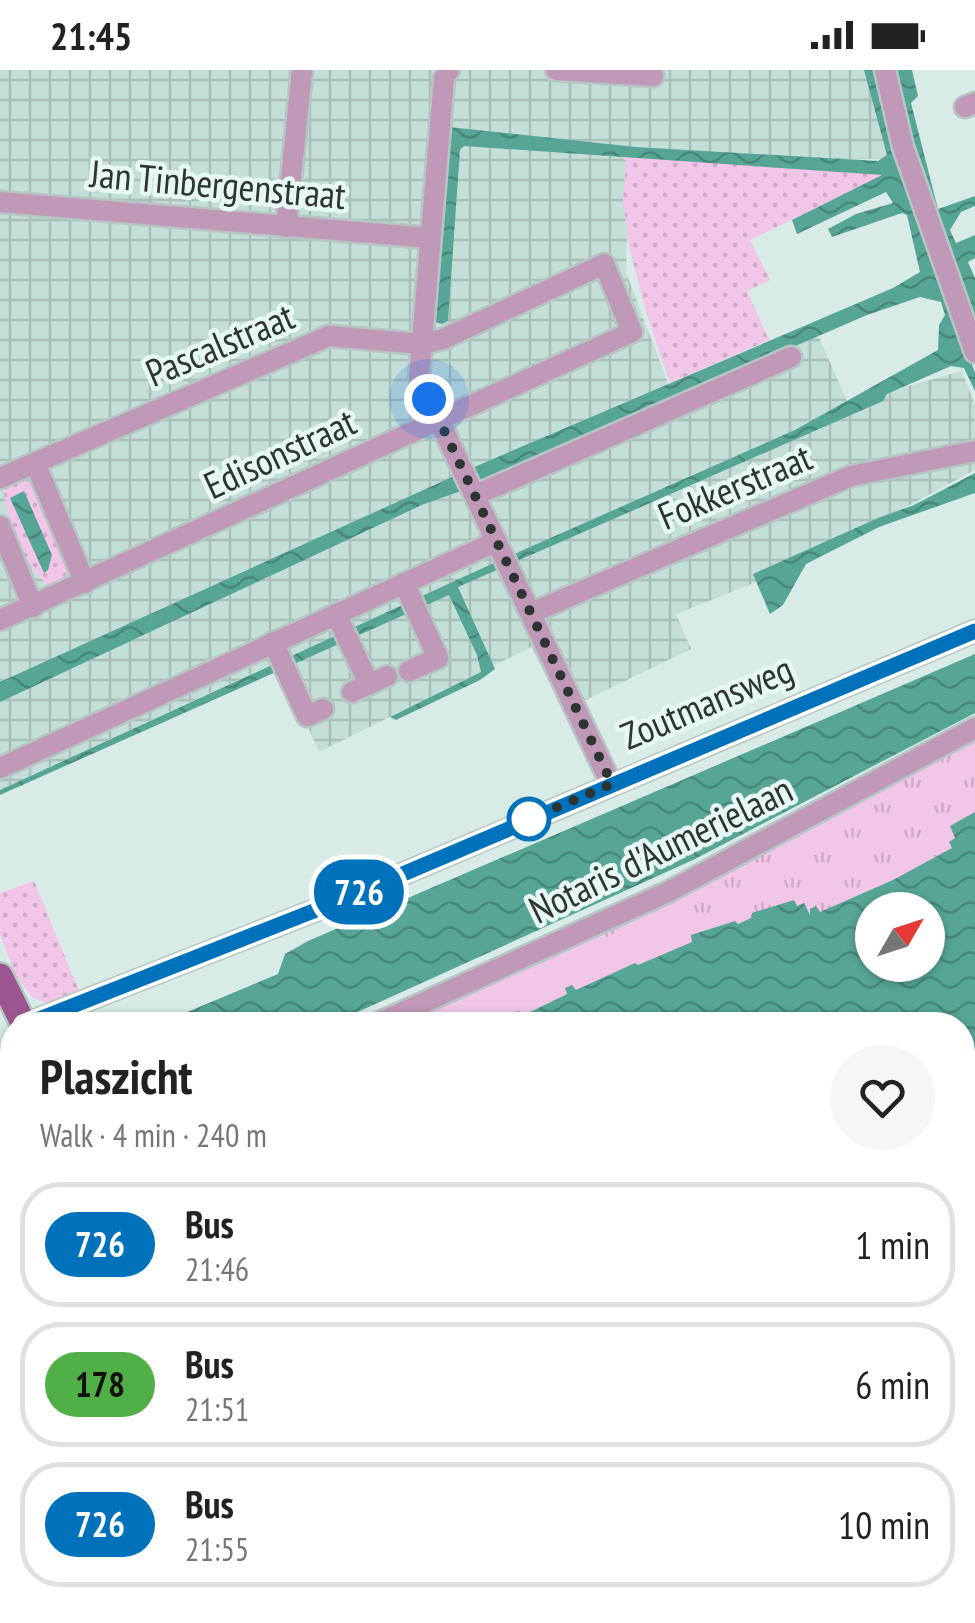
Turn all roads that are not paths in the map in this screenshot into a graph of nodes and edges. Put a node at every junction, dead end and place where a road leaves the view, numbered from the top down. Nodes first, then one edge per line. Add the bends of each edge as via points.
1 (302, 70) edge
2 (449, 70) edge
3 (556, 70) edge
4 (885, 70) edge
5 (653, 76) dead end
6 (0, 202) edge
7 (286, 227) junction
8 (430, 238) junction
9 (604, 264) joint
10 (421, 344) junction
11 (975, 352) edge
12 (791, 357) dead end
13 (439, 420) junction
14 (975, 451) edge
15 (35, 463) junction
16 (0, 478) edge
17 (470, 485) junction
18 (0, 526) edge
19 (501, 555) junction
20 (85, 583) junction
21 (411, 599) junction
22 (32, 607) junction
23 (531, 614) junction
24 (0, 620) edge
25 (343, 629) junction
26 (975, 631) edge
27 (280, 657) junction
28 (409, 672) dead end
29 (369, 684) dead end
30 (324, 709) dead end
31 (975, 728) edge
32 (0, 768) edge
33 (612, 784) junction
34 (0, 976) edge
35 (18, 1012) edge
36 (57, 1012) edge
37 (403, 1012) edge

1 - 7 street
2 - 8 street
3 - 5 street
4 - 11 street via 903,147
6 - 7 street, Jan Tinbergenstraat
7 - 8 street, Jan Tinbergenstraat
8 - 10 street
9 - 10 street, Pascalstraat
9 - 13 street, Edisonstraat via 632,332
10 - 13 street via 419,378
10 - 15 street, Pascalstraat via 328,336
12 - 17 street
13 - 17 street
13 - 20 street, Edisonstraat
14 - 23 street, Fokkerstraat via 850,476
15 - 16 street, Pascalstraat
15 - 20 street
17 - 19 street
18 - 22 street
19 - 21 street
19 - 23 street
20 - 22 street, Edisonstraat
21 - 25 street
21 - 28 street via 438,658
22 - 24 street, Edisonstraat
23 - 33 street
25 - 27 street
25 - 29 street
26 - 33 street, Zoutmansweg
27 - 30 street via 307,716
27 - 32 street
31 - 37 street, Notaris d'Aumerielaan via 668,892
33 - 36 street, Zoutmansweg
34 - 35 main road

